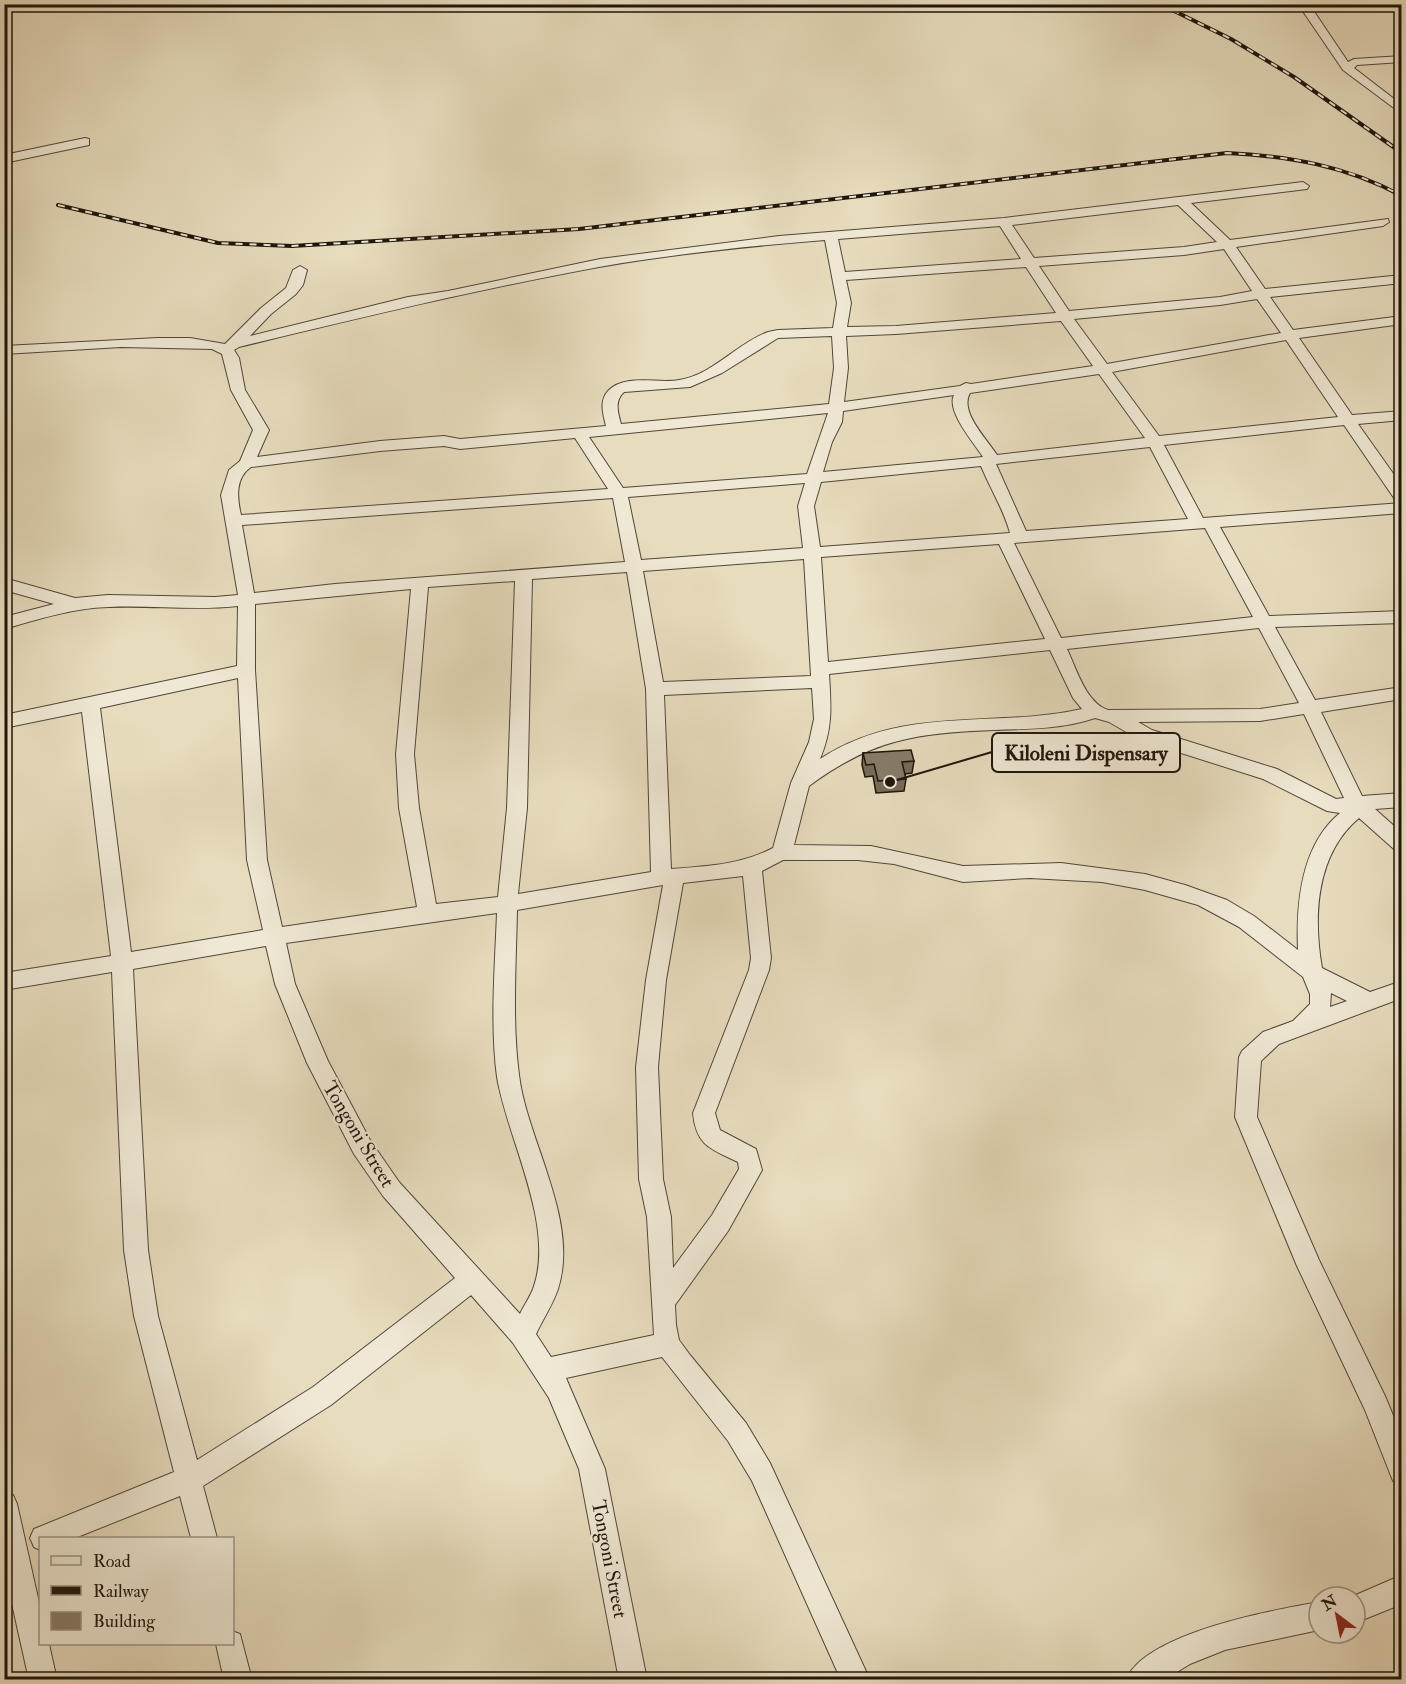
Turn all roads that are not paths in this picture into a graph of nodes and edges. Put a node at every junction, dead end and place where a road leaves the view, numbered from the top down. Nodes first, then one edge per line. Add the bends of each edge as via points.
1 (1302, 4) edge
2 (1401, 58) edge
3 (1347, 68) junction
4 (1401, 111) edge
5 (85, 142) dead end
6 (4, 159) edge
7 (1304, 186) dead end
8 (1182, 202) junction
9 (1004, 222) junction
10 (1383, 222) dead end
11 (831, 235) junction
12 (1228, 246) junction
13 (1029, 262) junction
14 (300, 270) dead end
15 (839, 277) junction
16 (1401, 279) edge
17 (1260, 294) junction
18 (1065, 316) junction
19 (1401, 320) edge
20 (839, 332) junction
21 (1290, 335) junction
22 (230, 346) junction
23 (4, 350) edge
24 (1103, 369) junction
25 (966, 387) junction
26 (836, 408) junction
27 (1401, 415) edge
28 (1351, 421) junction
29 (615, 430) junction
30 (580, 434) junction
31 (1155, 442) junction
32 (990, 461) junction
33 (248, 462) junction
34 (813, 478) junction
35 (618, 492) junction
36 (1401, 498) edge
37 (1401, 508) edge
38 (233, 521) junction
39 (1204, 523) junction
40 (1012, 537) junction
41 (812, 552) junction
42 (633, 566) junction
43 (524, 575) junction
44 (4, 583) edge
45 (420, 584) junction
46 (247, 600) junction
47 (74, 604) junction
48 (1401, 617) edge
49 (1264, 622) junction
50 (4, 623) edge
51 (1056, 645) junction
52 (246, 670) junction
53 (820, 676) junction
54 (654, 689) junction
55 (1401, 693) edge
56 (90, 704) junction
57 (1310, 707) junction
58 (1104, 714) junction
59 (4, 722) edge
60 (800, 783) junction
61 (1401, 800) edge
62 (1358, 806) junction
63 (1401, 844) edge
64 (780, 853) junction
65 (752, 866) junction
66 (667, 878) junction
67 (507, 904) junction
68 (428, 913) junction
69 (273, 936) junction
70 (122, 962) junction
71 (1312, 973) junction
72 (4, 982) edge
73 (1401, 989) edge
74 (1370, 1001) junction
75 (1294, 1030) junction
76 (470, 1281) junction
77 (663, 1302) junction
78 (522, 1335) junction
79 (668, 1344) junction
80 (546, 1370) junction
81 (1401, 1472) edge
82 (190, 1479) junction
83 (4, 1504) edge
84 (47, 1537) edge
85 (204, 1537) edge
86 (39, 1540) edge
87 (15, 1550) junction
88 (1401, 1588) edge
89 (1367, 1604) edge
90 (1307, 1618) edge
91 (230, 1645) edge
92 (43, 1680) edge
93 (238, 1680) edge
94 (633, 1680) edge
95 (856, 1680) edge
96 (1140, 1680) edge

1 - 3 street
2 - 3 street via 1354,62
3 - 4 street
5 - 6 street
7 - 8 street
8 - 9 street
8 - 12 street
9 - 11 street
9 - 13 street
10 - 12 street
11 - 15 street
11 - 22 street via 581,266 391,305
12 - 13 street
12 - 17 street
13 - 15 street
13 - 18 street
14 - 22 street via 291,291
15 - 20 street via 844,303
16 - 17 street
17 - 18 street
17 - 21 street
18 - 20 street
18 - 24 street
19 - 21 street
20 - 26 street via 841,368
20 - 29 street via 769,336 716,371 686,384 641,385 617,392 610,410
21 - 24 street
21 - 28 street
22 - 23 street via 188,342 76,343
22 - 33 street, Tongoni Street via 238,389 261,430
24 - 25 street
24 - 31 street
25 - 26 street
25 - 32 street via 959,399 960,410
26 - 29 street
26 - 34 street
27 - 28 street
28 - 31 street
28 - 36 street
29 - 30 street
30 - 33 street via 380,446
30 - 35 street
31 - 32 street
31 - 39 street via 1176,485
32 - 34 street
32 - 40 street via 999,492 1015,521
33 - 38 street, Tongoni Street via 232,482 229,495
34 - 35 street
34 - 41 street via 806,506
35 - 38 street
35 - 42 street
37 - 39 street
38 - 46 street, Tongoni Street
39 - 40 street
39 - 49 street
40 - 41 street
40 - 51 street
41 - 42 street
41 - 53 street
42 - 43 street
42 - 54 street
43 - 45 street
43 - 67 street via 517,808
44 - 47 street
45 - 46 street via 288,593
45 - 68 street via 405,754 409,808
46 - 47 street
46 - 52 street, Tongoni Street
47 - 50 street
48 - 49 street
49 - 51 street
49 - 57 street
51 - 53 street
51 - 58 street via 1082,698
52 - 56 street
52 - 69 street, Tongoni Street via 257,860
53 - 54 street
53 - 60 street via 822,730
54 - 66 street
55 - 57 street
56 - 59 street
56 - 70 street
57 - 58 street via 1235,717
57 - 62 street
58 - 60 street via 911,730 845,752
58 - 62 street via 1146,735 1270,774 1334,806
60 - 64 street
61 - 62 street
62 - 63 street
62 - 71 street via 1340,823 1313,872 1308,901
64 - 65 street
64 - 71 street via 871,853 960,874 1051,870 1159,886 1228,910
65 - 66 street
65 - 77 street via 759,970 704,1113 707,1132 748,1156 751,1170 720,1223
66 - 67 street
66 - 77 street via 647,1067 651,1179 660,1228
67 - 68 street
67 - 78 street via 508,1075 540,1182 550,1254 546,1288
68 - 69 street
69 - 70 street
69 - 76 street, Tongoni Street via 285,984 318,1063 362,1147 391,1189
70 - 72 street
70 - 82 street via 136,1250 146,1316
71 - 74 street
71 - 75 street via 1321,1004
73 - 74 street
74 - 75 street
75 - 81 street via 1271,1038 1250,1057 1246,1116 1309,1266 1376,1405
76 - 78 street, Tongoni Street
76 - 82 street via 321,1396
77 - 79 street
78 - 80 street, Tongoni Street
79 - 80 street
79 - 95 street via 737,1432 761,1472
80 - 94 street, Tongoni Street via 570,1413 592,1469
82 - 84 street
82 - 85 street
83 - 87 street
86 - 87 street
87 - 92 street
88 - 89 street
90 - 96 street via 1259,1626 1194,1647 1156,1665
91 - 93 street

